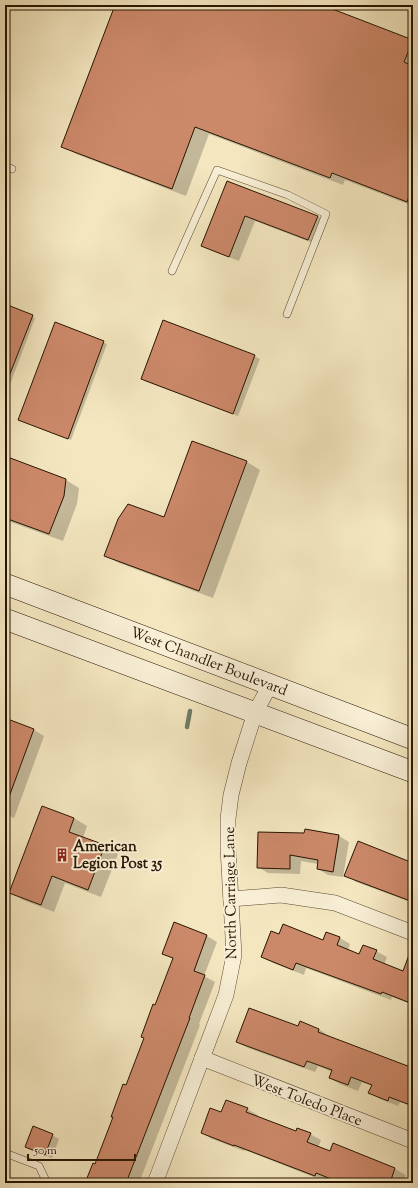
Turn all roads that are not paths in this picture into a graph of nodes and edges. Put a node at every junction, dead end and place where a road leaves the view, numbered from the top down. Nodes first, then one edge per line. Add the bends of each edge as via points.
1 (172, 271) dead end
2 (287, 314) dead end
3 (5, 584) edge
4 (5, 619) edge
5 (270, 685) junction
6 (255, 713) junction
7 (413, 739) edge
8 (413, 772) edge
9 (232, 899) junction
10 (413, 932) edge
11 (202, 1058) junction
12 (413, 1141) edge
13 (5, 1153) edge
14 (47, 1183) edge
15 (155, 1183) edge

1 - 2 lane via 217,170 288,195 326,214
3 - 5 main road, West Chandler Boulevard
4 - 6 main road
5 - 6 street, North Carriage Lane
5 - 7 main road, West Chandler Boulevard
6 - 8 main road
6 - 9 street, North Carriage Lane via 239,763 228,819
9 - 10 street via 281,895 335,903
9 - 11 street, North Carriage Lane via 234,956 226,995
11 - 12 street, West Toledo Place
11 - 15 street, North Carriage Lane
13 - 14 lane via 39,1166

